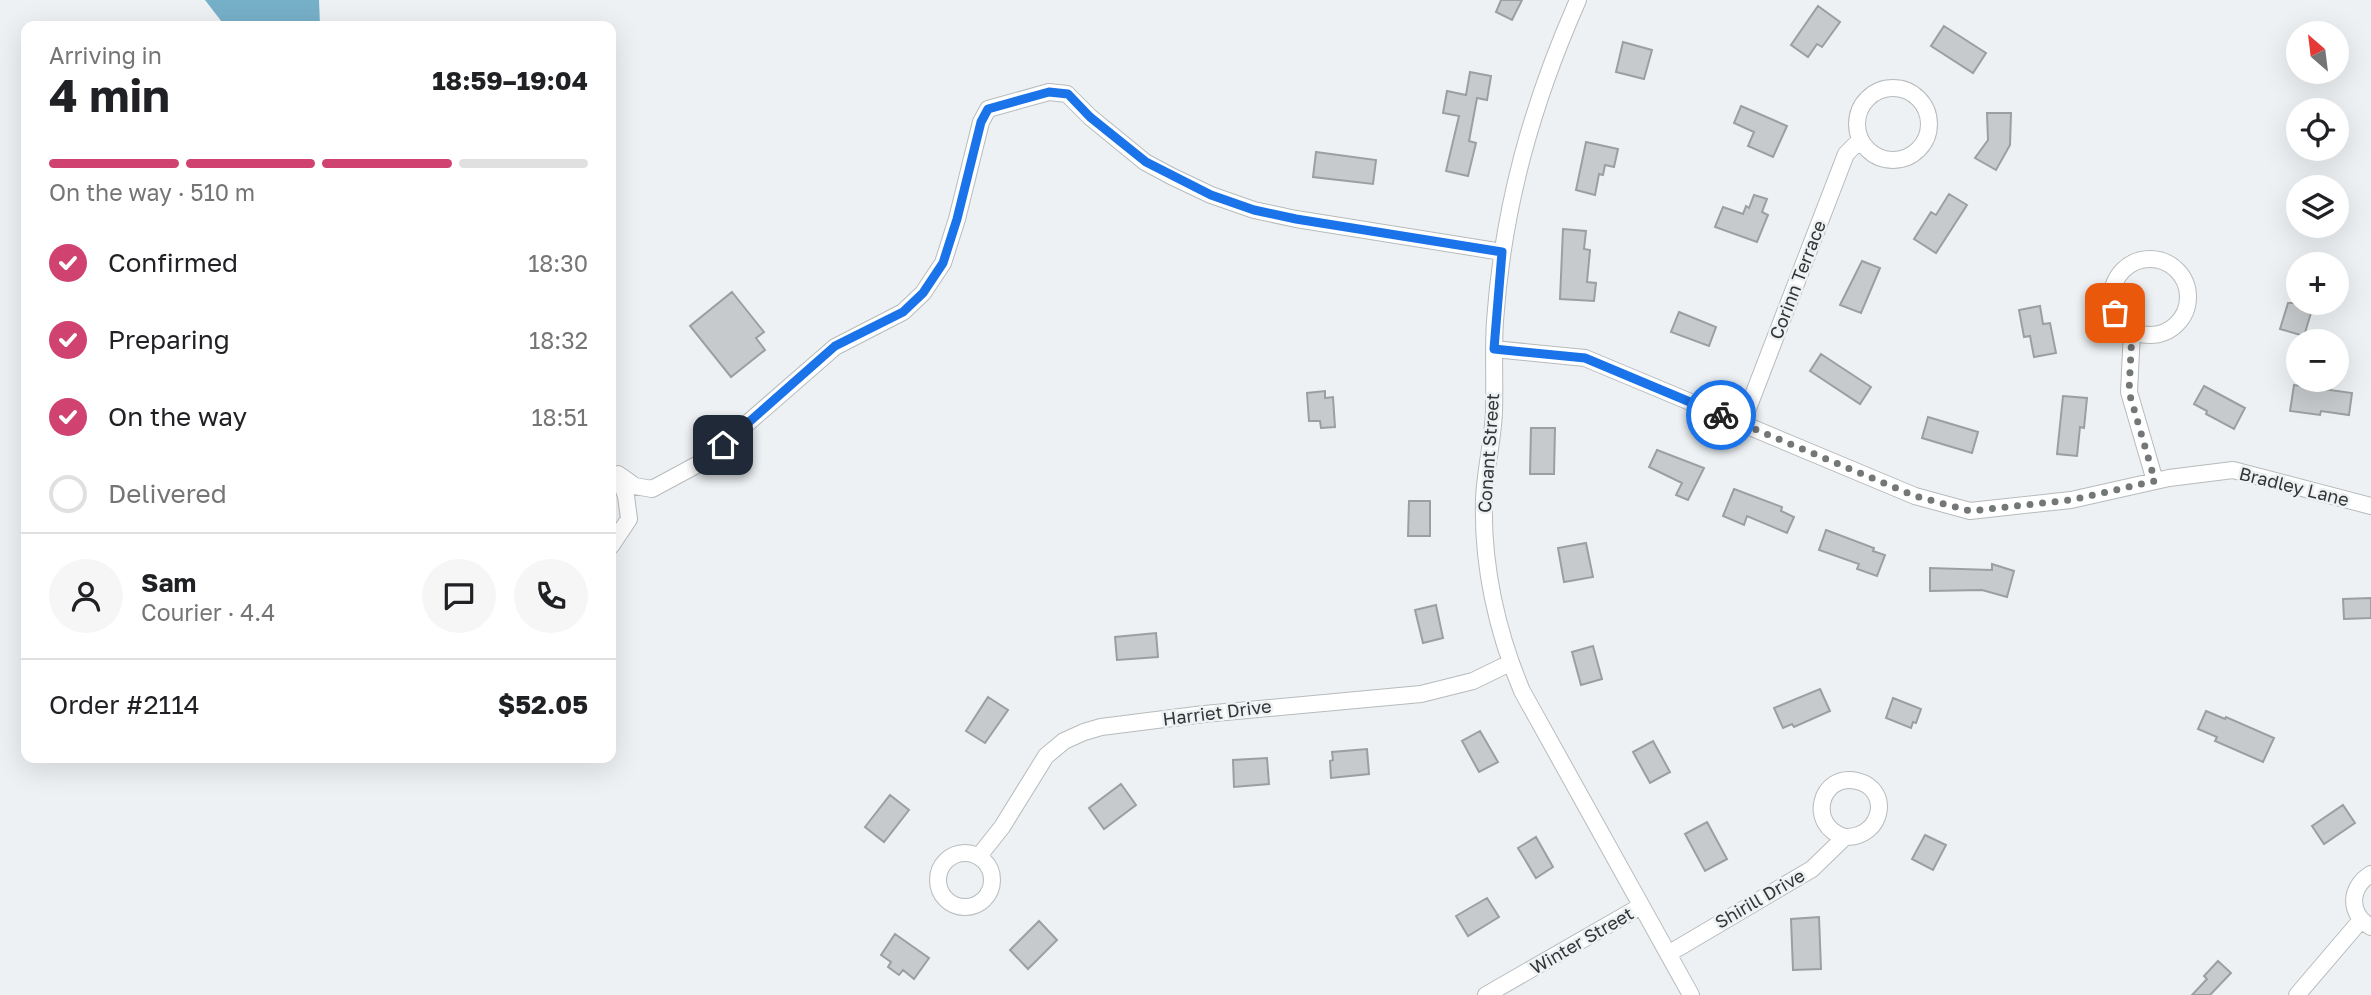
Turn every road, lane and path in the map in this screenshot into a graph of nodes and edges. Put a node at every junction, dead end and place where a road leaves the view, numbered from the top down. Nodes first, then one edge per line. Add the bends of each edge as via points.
1 (1578, 0) edge
2 (1860, 140) junction
3 (1502, 252) junction
4 (2132, 331) junction
5 (1494, 349) junction
6 (1742, 424) junction
7 (2155, 481) junction
8 (2371, 506) edge
9 (616, 538) edge
10 (1510, 663) junction
11 (1846, 837) dead end
12 (979, 856) dead end
13 (2371, 874) edge
14 (1640, 906) junction
15 (2366, 924) edge
16 (1668, 954) junction
17 (1486, 995) edge
18 (1692, 995) edge
19 (2297, 995) edge

1 - 3 street, Conant Street via 1528,130
2 - 2 street via 1856,129 1860,107 1877,91 1899,88 1910,92 1927,110 1928,135 1913,155 1901,160 1877,158
2 - 6 street, Corinn Terrace via 1846,154
3 - 5 street, Conant Street
3 - 9 street via 1296,219 1211,195 1146,162 1068,94 1049,92 988,109 943,263 923,293 903,312 835,346 704,461 652,489 635,486 618,474 629,519
4 - 4 street via 2115,313 2112,301 2117,277 2136,262 2161,261 2172,267 2187,287 2185,312 2168,331 2156,335
4 - 7 street via 2129,392
5 - 6 street, Bradley Lane via 1585,358
5 - 10 street, Conant Street via 1485,535 1494,603
6 - 7 street, Bradley Lane via 1915,496 1970,511 2071,500
7 - 8 street, Bradley Lane via 2233,470
10 - 12 street, Harriet Drive via 1473,681 1421,694 1215,712 1084,732 1046,756
10 - 14 street, Conant Street
11 - 16 street, Shirill Drive via 1804,874
13 - 15 street via 2359,884 2354,899
14 - 16 street, Conant Street
14 - 17 street, Winter Street
15 - 19 street
16 - 18 street, Conant Street

